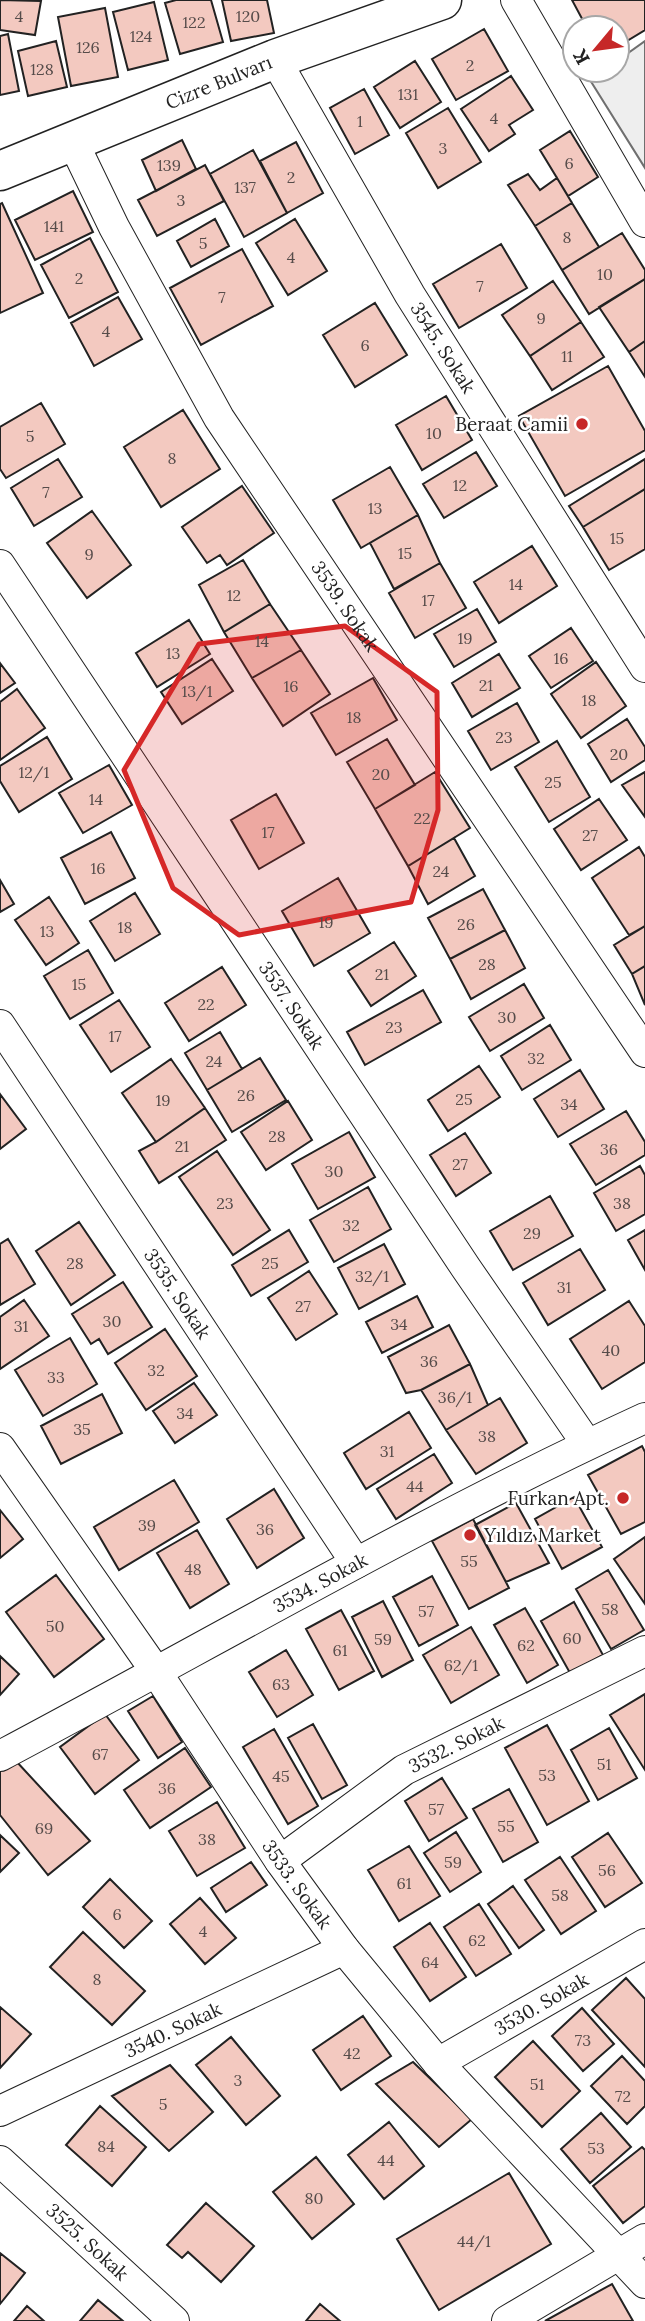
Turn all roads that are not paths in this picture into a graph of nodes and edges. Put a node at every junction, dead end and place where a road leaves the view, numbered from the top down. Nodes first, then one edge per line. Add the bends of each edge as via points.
1 (442, 0) edge
2 (516, 0) edge
3 (275, 59) junction
4 (74, 142) junction
5 (0, 171) edge
6 (645, 222) edge
7 (0, 565) edge
8 (645, 667) edge
9 (0, 1025) edge
10 (645, 1052) edge
11 (645, 1418) edge
12 (587, 1444) junction
13 (0, 1448) edge
14 (356, 1563) junction
15 (645, 1651) edge
16 (157, 1673) junction
17 (0, 1756) edge
18 (280, 1861) junction
19 (645, 1944) edge
20 (344, 1949) junction
21 (438, 2063) junction
22 (0, 2111) edge
23 (0, 2161) edge
24 (645, 2239) edge
25 (618, 2254) junction
26 (645, 2283) edge
27 (174, 2321) edge
28 (507, 2321) edge

1 - 3 main road, Cizre Bulvarı
2 - 6 street
3 - 4 main road, Cizre Bulvarı
3 - 8 street, 3545. Sokak via 410,295
4 - 5 main road, Cizre Bulvarı
4 - 10 street, 3539. Sokak via 114,227 219,418
7 - 12 street, 3537. Sokak
9 - 14 street, 3535. Sokak
11 - 12 street, 3534. Sokak
12 - 14 street, 3534. Sokak
13 - 16 street, 3533. Sokak
14 - 16 street, 3534. Sokak
15 - 18 street, 3532. Sokak via 404,1770
16 - 17 street, 3534. Sokak
16 - 18 street, 3533. Sokak
18 - 20 street, 3533. Sokak
19 - 21 street, 3530. Sokak
20 - 21 street, 3533. Sokak
20 - 22 street, 3540. Sokak
21 - 25 street, 3533. Sokak
23 - 27 street, 3525. Sokak
24 - 25 street
25 - 26 street, 3533. Sokak
25 - 28 street

